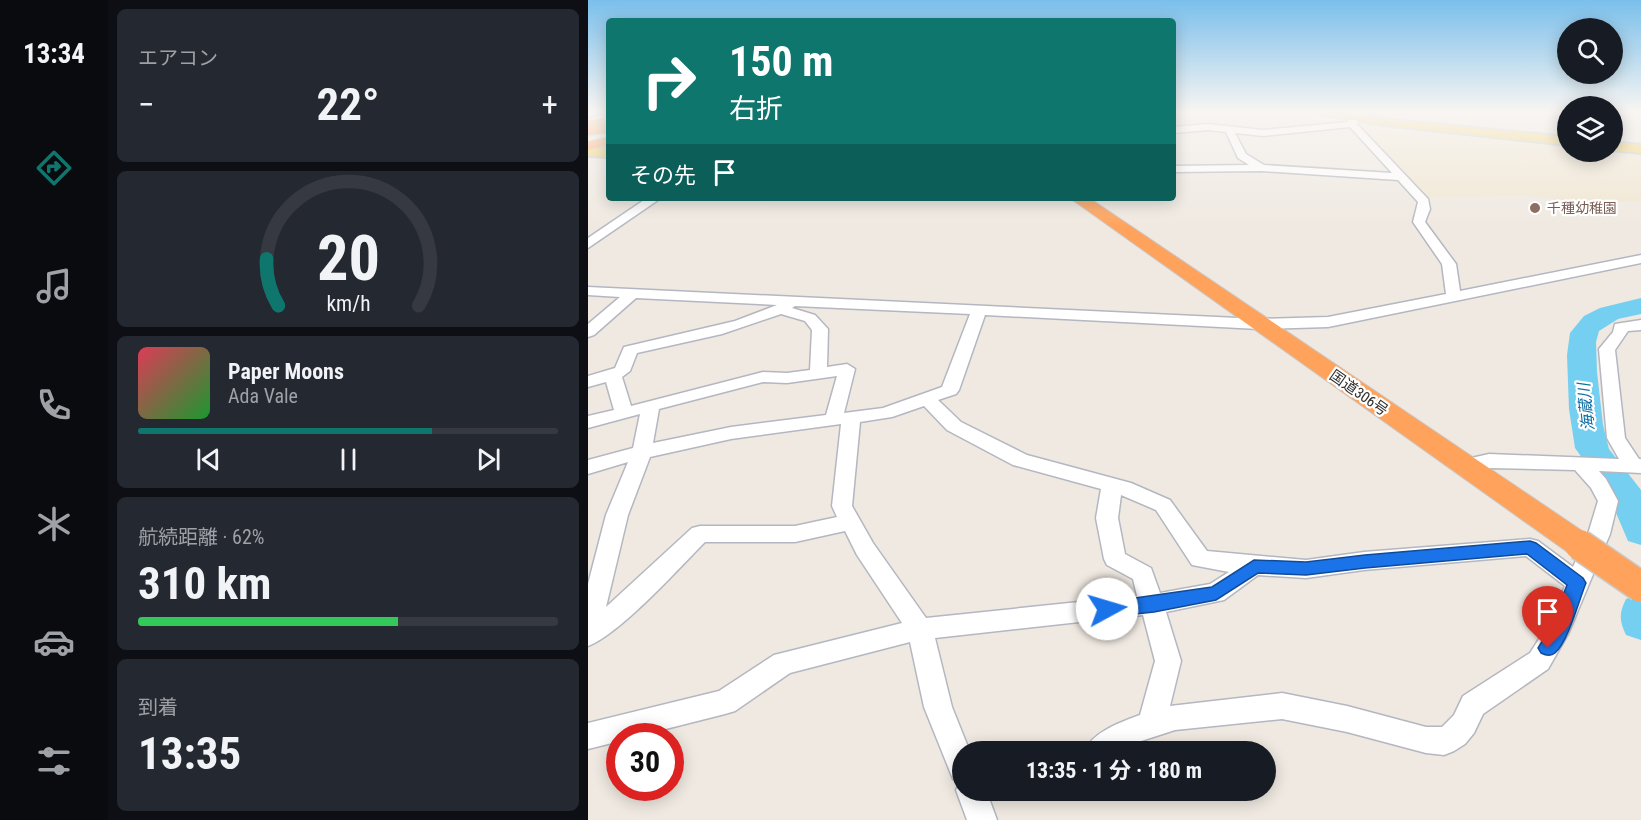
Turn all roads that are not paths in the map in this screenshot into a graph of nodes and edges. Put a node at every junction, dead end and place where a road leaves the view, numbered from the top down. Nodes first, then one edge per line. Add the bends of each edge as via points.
1 (1239, 150) edge
2 (1380, 150) edge
3 (1261, 168) junction
4 (1176, 169) edge
5 (1404, 177) junction
6 (651, 201) edge
7 (1082, 201) edge
8 (588, 244) edge
9 (1641, 259) edge
10 (588, 291) edge
11 (633, 293) junction
12 (1454, 297) junction
13 (788, 305) junction
14 (980, 310) junction
15 (1259, 324) junction
16 (1641, 325) edge
17 (588, 332) edge
18 (818, 373) junction
19 (613, 375) junction
20 (588, 382) edge
21 (927, 399) junction
22 (651, 406) junction
23 (624, 413) junction
24 (842, 420) junction
25 (588, 422) edge
26 (642, 452) junction
27 (1584, 465) junction
28 (1465, 466) junction
29 (1633, 466) edge
30 (588, 467) edge
31 (1112, 485) junction
32 (851, 522) junction
33 (1254, 566) junction
34 (1577, 583) junction
35 (1641, 587) edge
36 (1154, 604) junction
37 (920, 629) junction
38 (588, 633) edge
39 (1152, 723) junction
40 (588, 736) edge
41 (1115, 741) edge
42 (952, 742) edge
43 (975, 801) edge
44 (982, 820) edge

1 - 3 street
2 - 5 street
3 - 4 street
3 - 5 street
5 - 12 street via 1424,201 1419,222 1449,264
6 - 8 street
7 - 15 highway, 国道306号
9 - 12 street
10 - 11 street
11 - 13 street
11 - 17 street
12 - 15 street via 1328,322
13 - 14 street
13 - 18 street via 820,329
13 - 19 street via 732,326 630,350 622,371
14 - 15 street
14 - 21 street via 950,390
15 - 28 highway, 国道306号
16 - 29 street via 1620,327 1621,333 1607,349 1616,438
18 - 22 street via 763,377
18 - 24 street via 847,369
19 - 20 street
19 - 23 street
21 - 24 street via 886,413
21 - 31 street via 954,426 1020,460
22 - 23 street
22 - 26 street
23 - 25 street
24 - 26 street via 731,433
24 - 32 street via 842,506
26 - 30 street
26 - 38 street via 617,515
27 - 28 street via 1489,461
27 - 29 street
27 - 34 street via 1608,501 1599,534
28 - 35 highway, 国道306号, bridge
31 - 33 street via 1163,505 1200,559
31 - 36 street via 1107,518 1115,559 1143,574
32 - 37 street
32 - 38 street via 795,534 700,534 622,608
33 - 34 street via 1306,569 1530,547
33 - 36 street via 1216,593
34 - 39 street via 1556,634 1539,661 1473,705 1464,724 1444,741 1282,706 1202,712
36 - 37 street
36 - 39 street via 1168,661
37 - 40 street via 783,663 725,702
37 - 42 street via 938,707
39 - 41 street
43 - 44 street

